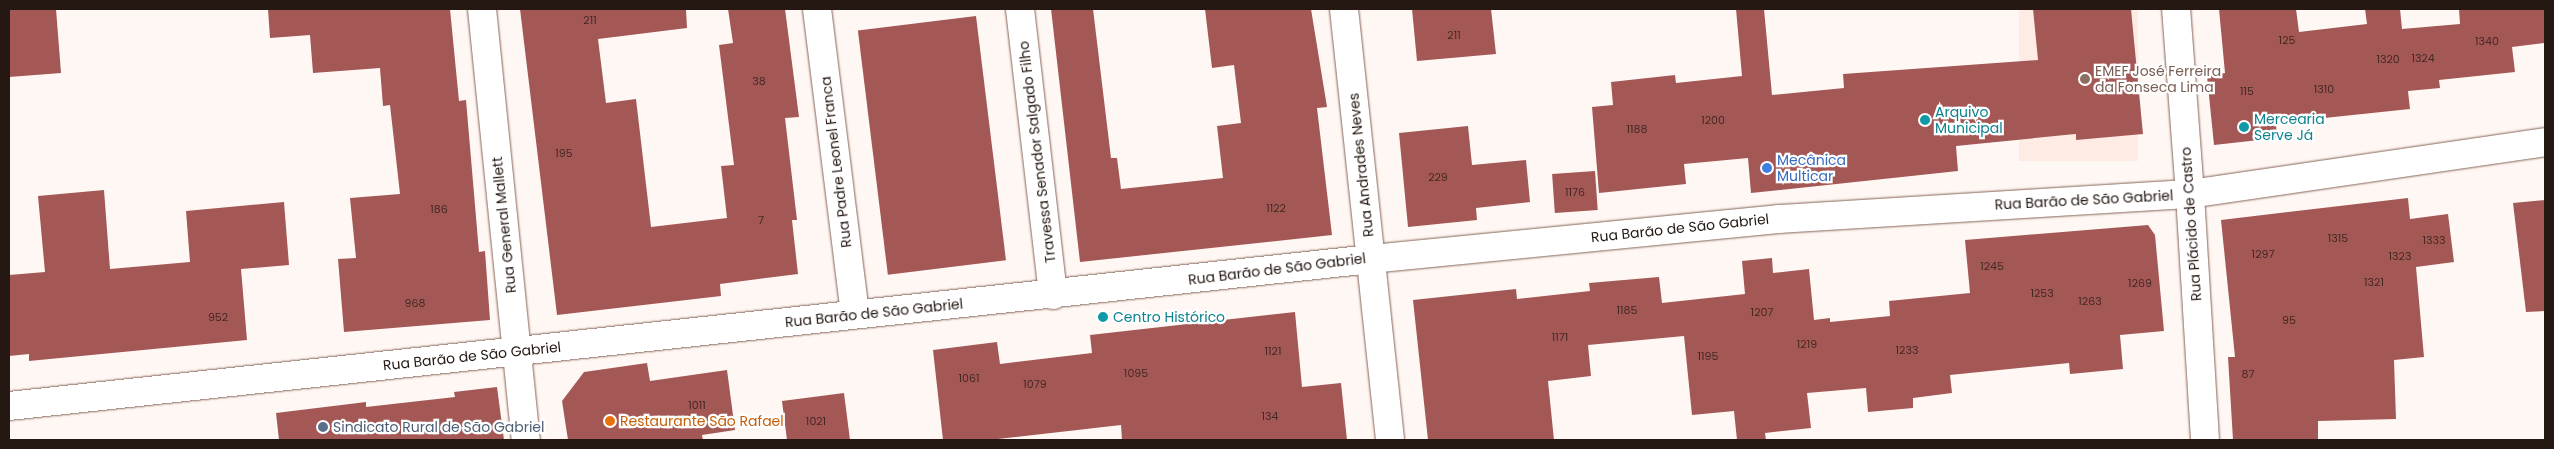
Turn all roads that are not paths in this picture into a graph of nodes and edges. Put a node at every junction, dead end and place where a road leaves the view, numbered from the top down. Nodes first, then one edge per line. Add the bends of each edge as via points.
1 (482, 9) edge
2 (817, 9) edge
3 (1020, 9) edge
4 (1344, 9) edge
5 (2176, 9) edge
6 (2545, 142) edge
7 (2190, 194) junction
8 (1371, 258) junction
9 (1053, 295) junction
10 (855, 314) junction
11 (517, 351) junction
12 (9, 406) edge
13 (526, 440) edge
14 (1390, 440) edge
15 (2205, 440) edge

1 - 11 main road, Rua General Mallett
2 - 10 main road, Rua Padre Leonel Franca
3 - 9 main road, Travessa Senador Salgado Filho
4 - 8 main road, Rua Andrades Neves
5 - 7 main road, Rua Plácido de Castro
6 - 7 main road, Rua Barão de São Gabriel
7 - 8 main road, Rua Barão de São Gabriel via 1779,219
7 - 15 main road, Rua Plácido de Castro
8 - 9 main road, Rua Barão de São Gabriel
8 - 14 main road, Rua Andrades Neves
9 - 10 main road, Rua Barão de São Gabriel
10 - 11 main road, Rua Barão de São Gabriel
11 - 12 main road, Rua Barão de São Gabriel
11 - 13 main road, Rua General Mallett

